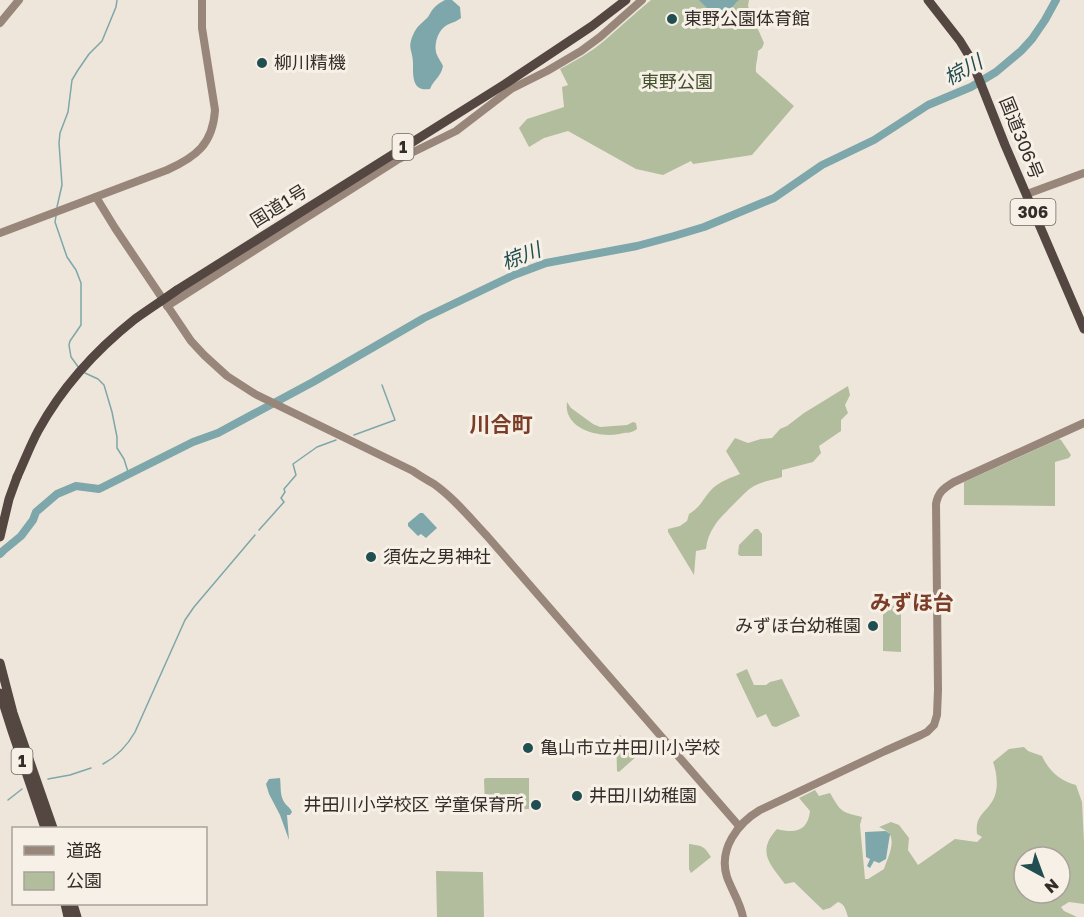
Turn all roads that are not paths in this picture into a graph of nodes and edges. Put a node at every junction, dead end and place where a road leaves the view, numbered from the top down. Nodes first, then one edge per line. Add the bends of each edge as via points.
1 (19, 0) edge
2 (202, 0) edge
3 (642, 0) edge
4 (928, 0) edge
5 (624, 1) edge
6 (0, 23) edge
7 (1084, 173) edge
8 (1027, 194) junction
9 (96, 196) junction
10 (0, 233) edge
11 (167, 306) junction
12 (1084, 329) edge
13 (1084, 423) edge
14 (9, 499) junction
15 (0, 517) edge
16 (0, 537) edge
17 (0, 663) edge
18 (0, 693) edge
19 (739, 826) junction
20 (45, 827) edge
21 (53, 827) edge
22 (743, 917) edge

1 - 6 street
2 - 9 street via 202,28 214,110 208,138 188,160
3 - 11 street via 594,41 511,89 456,131 397,160
4 - 8 highway, 国道306号 / 306 via 960,40 977,72
5 - 14 highway, 国道1号 / 1, bridge via 505,84 136,319 82,368 58,399 38,431
7 - 8 street
8 - 12 highway, 国道306号 / 306
9 - 10 street
9 - 11 street
11 - 19 street via 191,341 227,376 255,394 436,485 487,536
13 - 19 street via 954,482 937,497 937,715 931,728 760,810
14 - 15 highway, 国道1号 / 1
14 - 16 highway, 国道1号 / 1
17 - 21 highway, 1
18 - 20 highway, 1
19 - 22 street via 729,843 725,865

